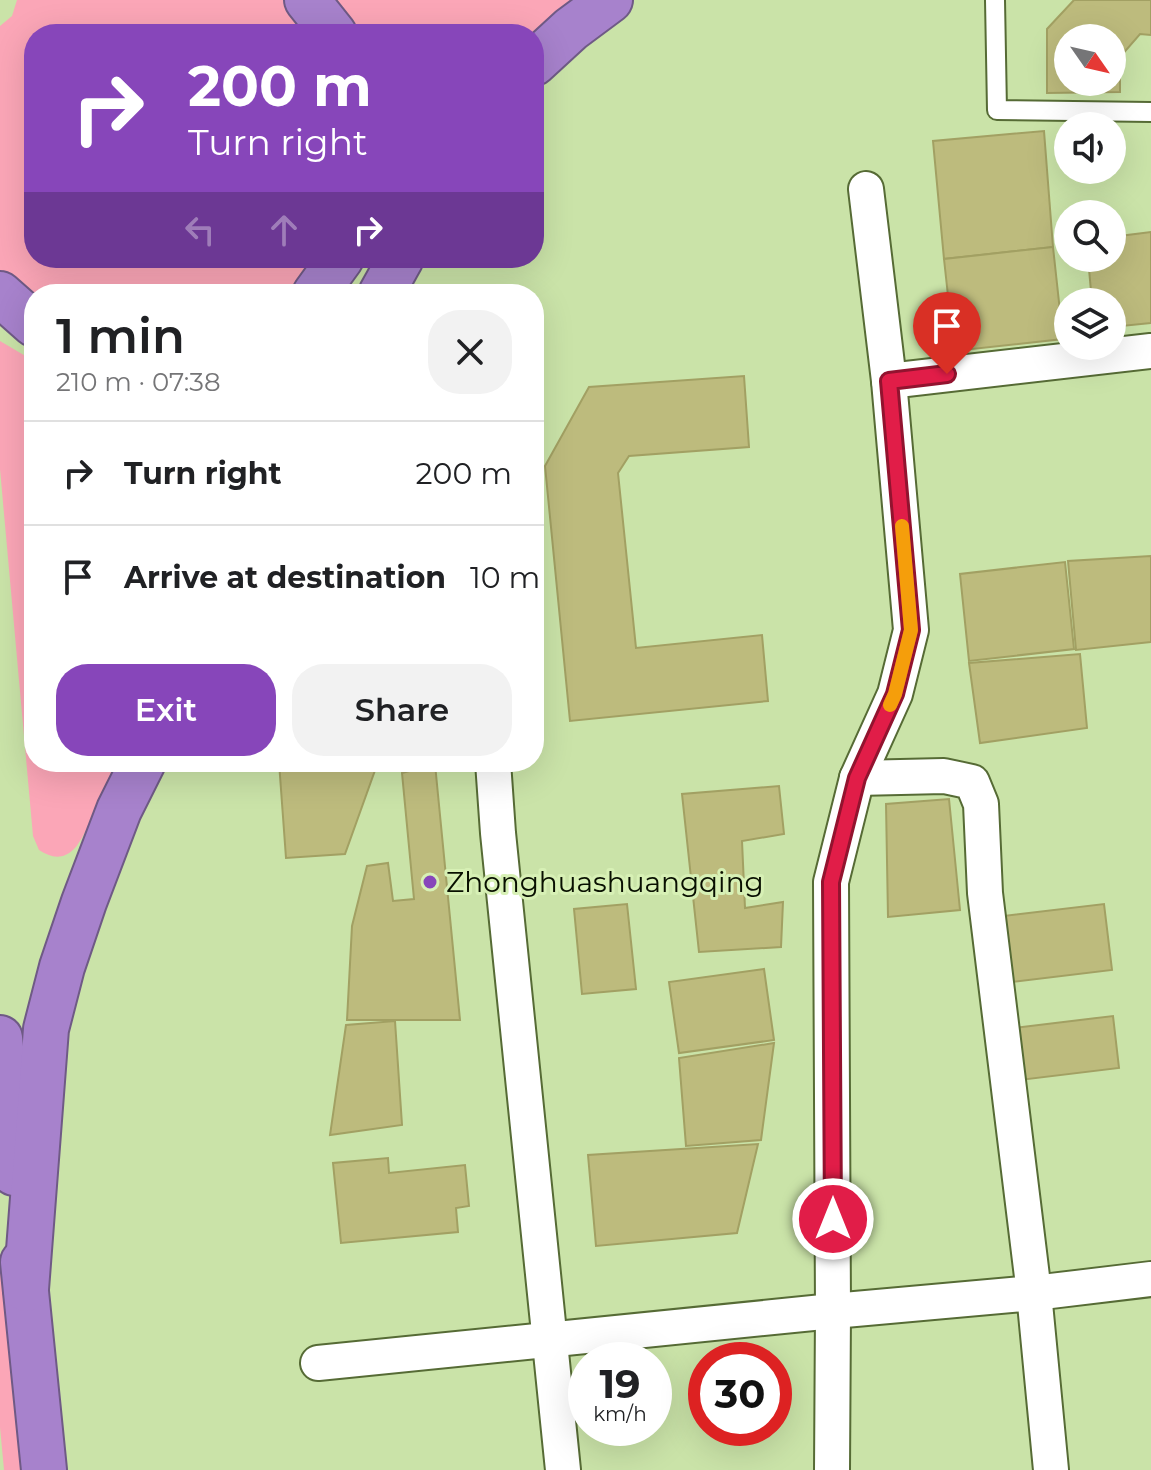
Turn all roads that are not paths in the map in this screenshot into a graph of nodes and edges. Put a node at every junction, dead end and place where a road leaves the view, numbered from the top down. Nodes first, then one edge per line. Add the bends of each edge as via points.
1 (307, 0) edge
2 (610, 0) edge
3 (995, 0) edge
4 (326, 24) edge
5 (544, 54) edge
6 (1151, 112) edge
7 (866, 189) dead end
8 (0, 294) edge
9 (24, 315) edge
10 (1151, 351) edge
11 (889, 381) junction
12 (138, 772) edge
13 (494, 772) edge
14 (857, 778) junction
15 (0, 1038) edge
16 (1151, 1279) edge
17 (26, 1289) junction
18 (1034, 1293) junction
19 (833, 1311) junction
20 (552, 1341) junction
21 (318, 1363) dead end
22 (44, 1470) edge
23 (563, 1470) edge
24 (832, 1470) edge
25 (1051, 1470) edge

1 - 4 highway
2 - 5 highway
3 - 6 lane via 997,110
7 - 11 street
8 - 9 highway
10 - 11 street
11 - 14 street via 911,630 895,694
12 - 17 highway via 84,902 46,1029
13 - 20 street
14 - 18 street via 944,776 972,782 981,804 985,893
14 - 19 street via 831,882
15 - 17 highway
16 - 18 street
17 - 22 highway
18 - 19 street
18 - 25 street
19 - 20 street
19 - 24 street
20 - 21 street
20 - 23 street

